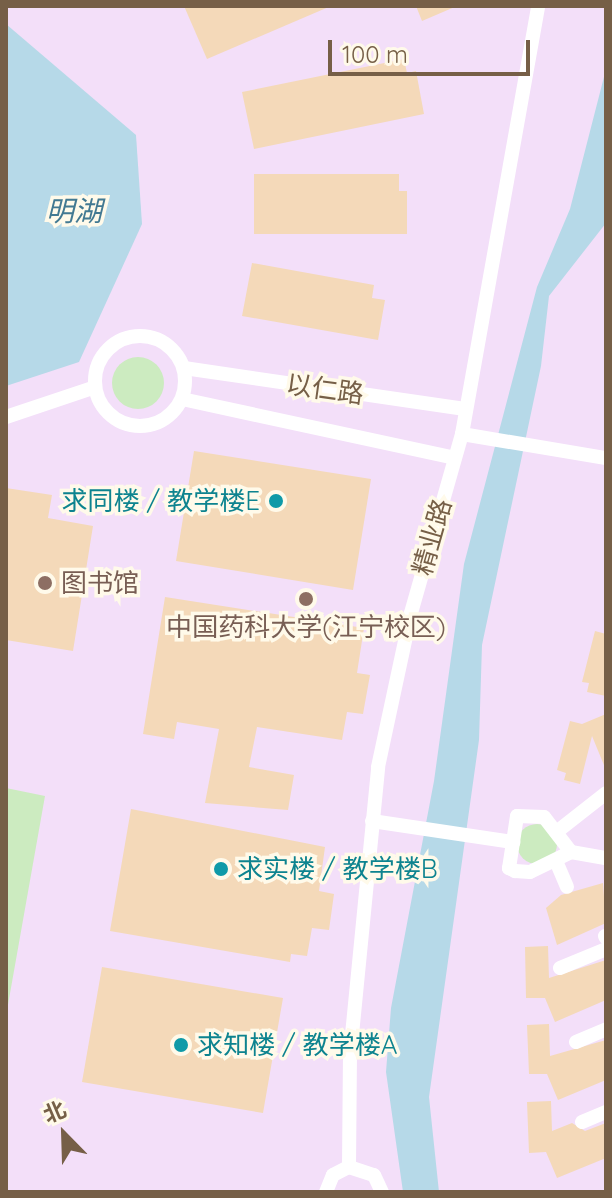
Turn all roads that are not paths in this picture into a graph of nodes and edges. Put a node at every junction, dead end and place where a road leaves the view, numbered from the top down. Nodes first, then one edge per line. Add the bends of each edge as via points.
1 (538, 6) edge
2 (184, 368) junction
3 (95, 387) junction
4 (182, 399) junction
5 (465, 409) junction
6 (6, 417) edge
7 (462, 434) junction
8 (455, 458) junction
9 (606, 458) edge
10 (606, 793) edge
11 (372, 821) junction
12 (559, 830) junction
13 (513, 842) junction
14 (571, 852) junction
15 (606, 858) edge
16 (556, 861) junction
17 (567, 887) dead end
18 (606, 949) edge
19 (560, 968) dead end
20 (606, 1029) edge
21 (576, 1042) dead end
22 (606, 1112) edge
23 (582, 1122) dead end
24 (349, 1167) junction
25 (326, 1192) edge
26 (382, 1192) edge

1 - 5 street, 精业路
2 - 3 street via 167,344 139,335 111,346 101,357
2 - 4 street
2 - 5 street, 以仁路
3 - 4 street via 107,412 131,426 161,421
3 - 6 street
4 - 8 street, 以仁路
5 - 7 street, 精业路
7 - 8 street, 精业路
7 - 9 street
8 - 11 street, 精业路 via 411,613
10 - 12 street
11 - 13 street
11 - 24 street, 精业路 via 350,1055
12 - 13 street via 527,813 517,816
12 - 14 street
13 - 16 street via 509,868 515,871 530,872
14 - 15 street
14 - 16 street
16 - 17 street
18 - 19 street
20 - 21 street
22 - 23 street
24 - 25 street via 333,1175
24 - 26 street via 374,1175

